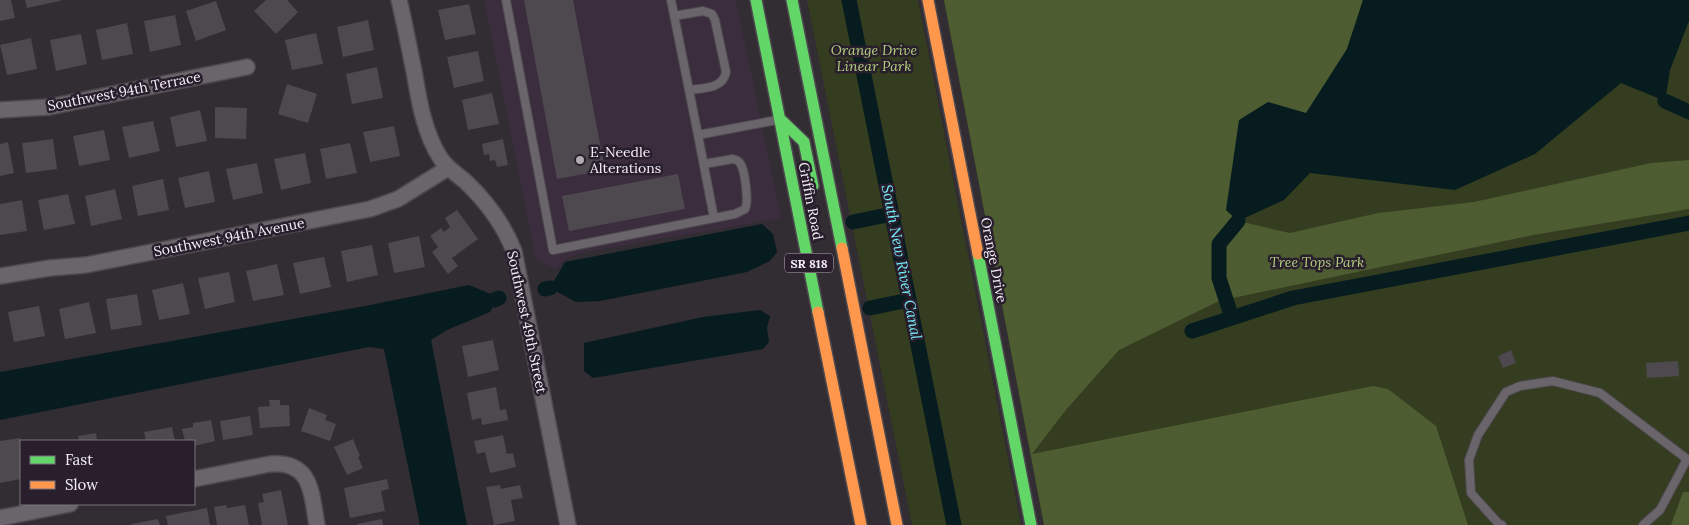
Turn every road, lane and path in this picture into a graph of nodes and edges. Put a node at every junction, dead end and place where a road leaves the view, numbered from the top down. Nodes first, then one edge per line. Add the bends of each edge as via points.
1 (400, 0) edge
2 (506, 0) edge
3 (671, 0) edge
4 (756, 0) edge
5 (792, 0) edge
6 (928, 0) edge
7 (674, 16) junction
8 (247, 67) dead end
9 (690, 90) junction
10 (0, 110) edge
11 (780, 119) junction
12 (698, 135) junction
13 (704, 164) junction
14 (448, 168) junction
15 (816, 200) dead end
16 (714, 218) junction
17 (0, 276) edge
18 (846, 321) dead end
19 (862, 351) junction
20 (836, 397) junction
21 (1688, 459) edge
22 (195, 479) edge
23 (867, 496) dead end
24 (65, 505) edge
25 (0, 518) edge
26 (318, 525) edge
27 (568, 525) edge
28 (861, 525) edge
29 (897, 525) edge
30 (1031, 525) edge
31 (1502, 525) edge
32 (1643, 525) edge

1 - 14 street, Southwest 49th Street via 424,120 436,150
2 - 16 lane via 553,250
3 - 7 lane
4 - 11 main road, Griffin Road / SR 818
5 - 19 main road, Griffin Road / SR 818
6 - 30 main road, Orange Drive
7 - 9 lane
7 - 9 lane via 703,11 712,14 715,20 725,78 717,85
8 - 10 street, Southwest 94th Terrace via 49,107
9 - 12 lane
11 - 12 lane
11 - 15 main road via 804,142
11 - 20 main road, Griffin Road / SR 818
12 - 13 lane
13 - 16 lane
13 - 16 lane via 733,159 742,168 747,199 745,209
14 - 17 street, Southwest 94th Avenue via 398,199 370,209 86,265
14 - 27 street, Southwest 49th Street via 465,181 496,215 514,250
18 - 19 main road
19 - 29 main road, Griffin Road / SR 818
20 - 23 main road via 849,424
20 - 28 main road, Griffin Road / SR 818
21 - 31 lane via 1600,393 1553,381 1520,386 1506,392 1478,435 1469,460 1471,493
21 - 32 lane via 1660,510
22 - 26 street via 270,464 291,465 306,479
24 - 25 street

